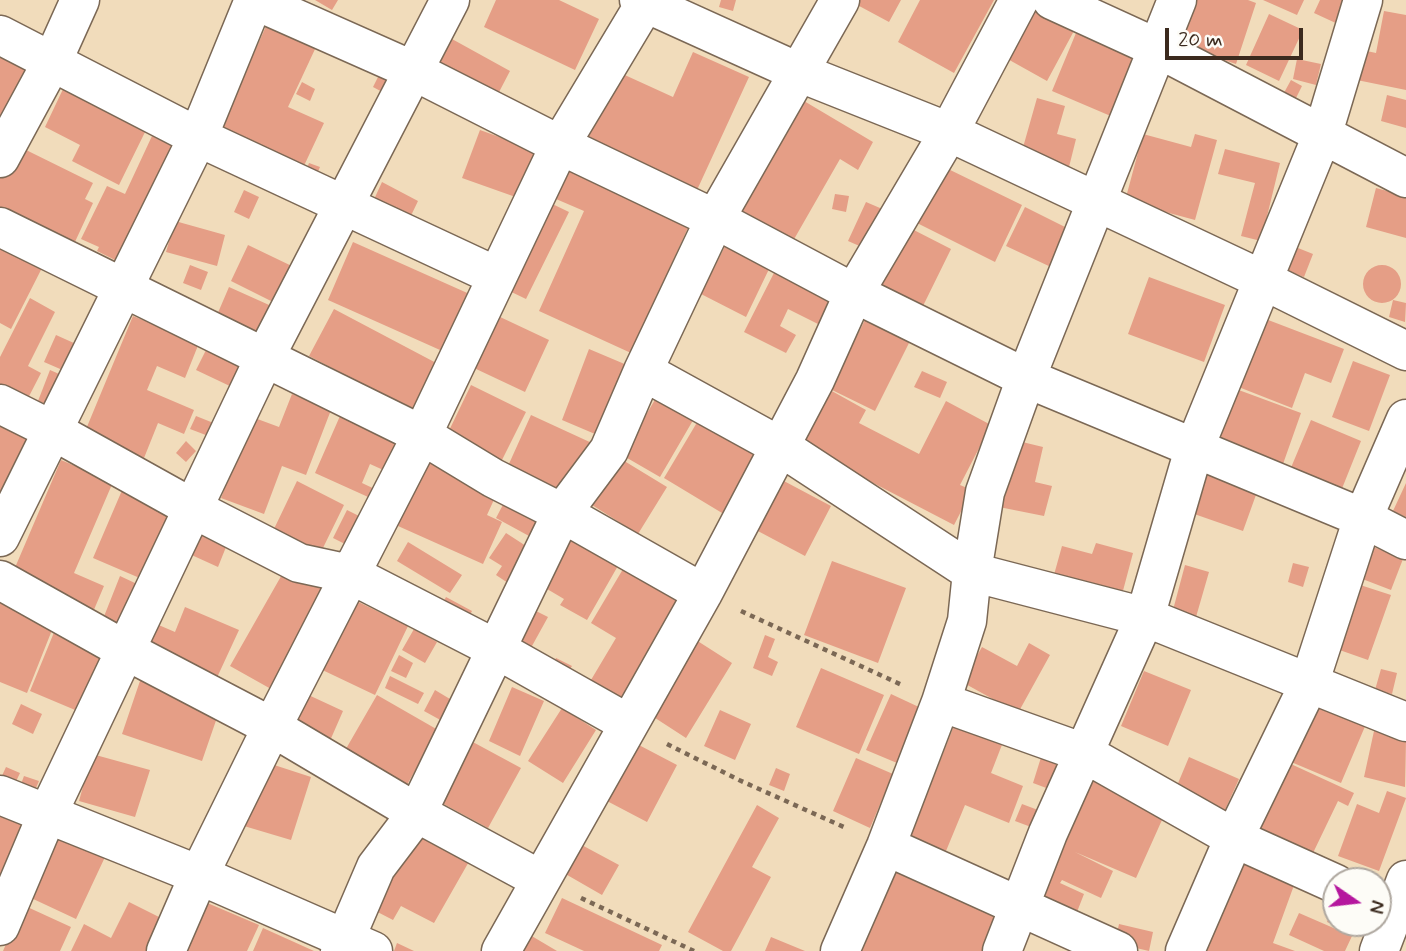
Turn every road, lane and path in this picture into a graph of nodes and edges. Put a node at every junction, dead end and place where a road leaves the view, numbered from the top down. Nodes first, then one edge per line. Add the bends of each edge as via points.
1 (80, 0) edge
2 (254, 0) edge
3 (450, 0) edge
4 (840, 0) edge
5 (1019, 0) edge
6 (1052, 0) edge
7 (1177, 0) edge
8 (1363, 0) edge
9 (644, 1) edge
10 (0, 35) edge
11 (1159, 49) junction
12 (53, 60) junction
13 (412, 70) junction
14 (798, 72) junction
15 (949, 132) junction
16 (1323, 133) junction
17 (198, 137) junction
18 (559, 145) junction
19 (0, 158) edge
20 (1406, 178) edge
21 (1099, 202) junction
22 (344, 207) junction
23 (715, 219) junction
24 (0, 227) edge
25 (496, 276) junction
26 (1263, 280) junction
27 (122, 288) junction
28 (854, 293) junction
29 (1406, 351) edge
30 (265, 357) junction
31 (643, 370) junction
32 (1026, 379) junction
33 (0, 404) edge
34 (1406, 419) edge
35 (52, 430) junction
36 (422, 435) junction
37 (781, 447) junction
38 (1194, 449) junction
39 (194, 509) junction
40 (562, 513) junction
41 (1363, 518) junction
42 (0, 537) edge
43 (1406, 540) edge
44 (972, 572) junction
45 (350, 573) junction
46 (0, 580) edge
47 (703, 593) junction
48 (1145, 617) junction
49 (496, 649) junction
50 (125, 650) junction
51 (1309, 684) junction
52 (941, 702) junction
53 (1406, 722) edge
54 (629, 724) junction
55 (272, 727) junction
56 (1084, 753) junction
57 (0, 795) edge
58 (417, 813) junction
59 (47, 815) junction
60 (1234, 838) junction
61 (886, 846) junction
62 (199, 875) junction
63 (1322, 878) edge
64 (541, 880) junction
65 (1396, 902) edge
66 (1019, 908) junction
67 (0, 926) edge
68 (353, 947) edge
69 (166, 951) edge
70 (501, 951) edge
71 (694, 951) edge
72 (840, 951) edge
73 (1002, 951) edge
74 (1118, 951) edge
75 (1185, 951) edge
76 (1379, 951) edge

1 - 12 street
2 - 13 street
2 - 17 street
3 - 13 street
4 - 14 street
5 - 15 street
6 - 11 street
7 - 11 street
8 - 16 street
9 - 14 street
9 - 18 street
10 - 12 street
11 - 16 street
11 - 21 street
12 - 17 street
12 - 19 street
13 - 18 street
13 - 22 street
14 - 15 street
14 - 23 street
15 - 21 street
15 - 28 street
16 - 20 street
16 - 26 street
17 - 22 street
17 - 27 street
18 - 23 street
18 - 25 street
21 - 26 street
21 - 32 street
22 - 25 street
22 - 30 street
23 - 28 street
23 - 31 street
24 - 27 street
25 - 36 street
26 - 29 street
26 - 38 street
27 - 30 street
27 - 35 street
28 - 32 street
28 - 37 street
30 - 36 street
30 - 39 street
31 - 37 street
31 - 40 street via 609,450
32 - 38 street
32 - 44 street via 985,492
33 - 35 street
34 - 41 street
35 - 39 street
35 - 42 street
36 - 40 street
36 - 45 street
37 - 44 street
37 - 47 street
38 - 41 street
38 - 48 street
39 - 45 street via 299,562
39 - 50 street
40 - 47 street
40 - 49 street
41 - 43 street
41 - 51 street
44 - 48 street
44 - 52 street via 967,621
45 - 49 street
45 - 55 street
46 - 50 street
47 - 52 path
47 - 54 street
48 - 51 street
48 - 56 street
49 - 54 street
49 - 58 street
50 - 55 street
50 - 59 street
51 - 53 street
51 - 60 street
52 - 56 street
52 - 61 street
54 - 61 path
54 - 64 street
55 - 58 street
55 - 62 street
56 - 60 street
56 - 66 street
57 - 59 street
58 - 64 street
58 - 68 street via 376,867
59 - 62 street
59 - 67 street
60 - 63 street
60 - 75 street
61 - 66 street
61 - 72 street
62 - 68 street
62 - 69 street
64 - 70 street
64 - 71 path
65 - 76 street
66 - 73 street
66 - 74 street

